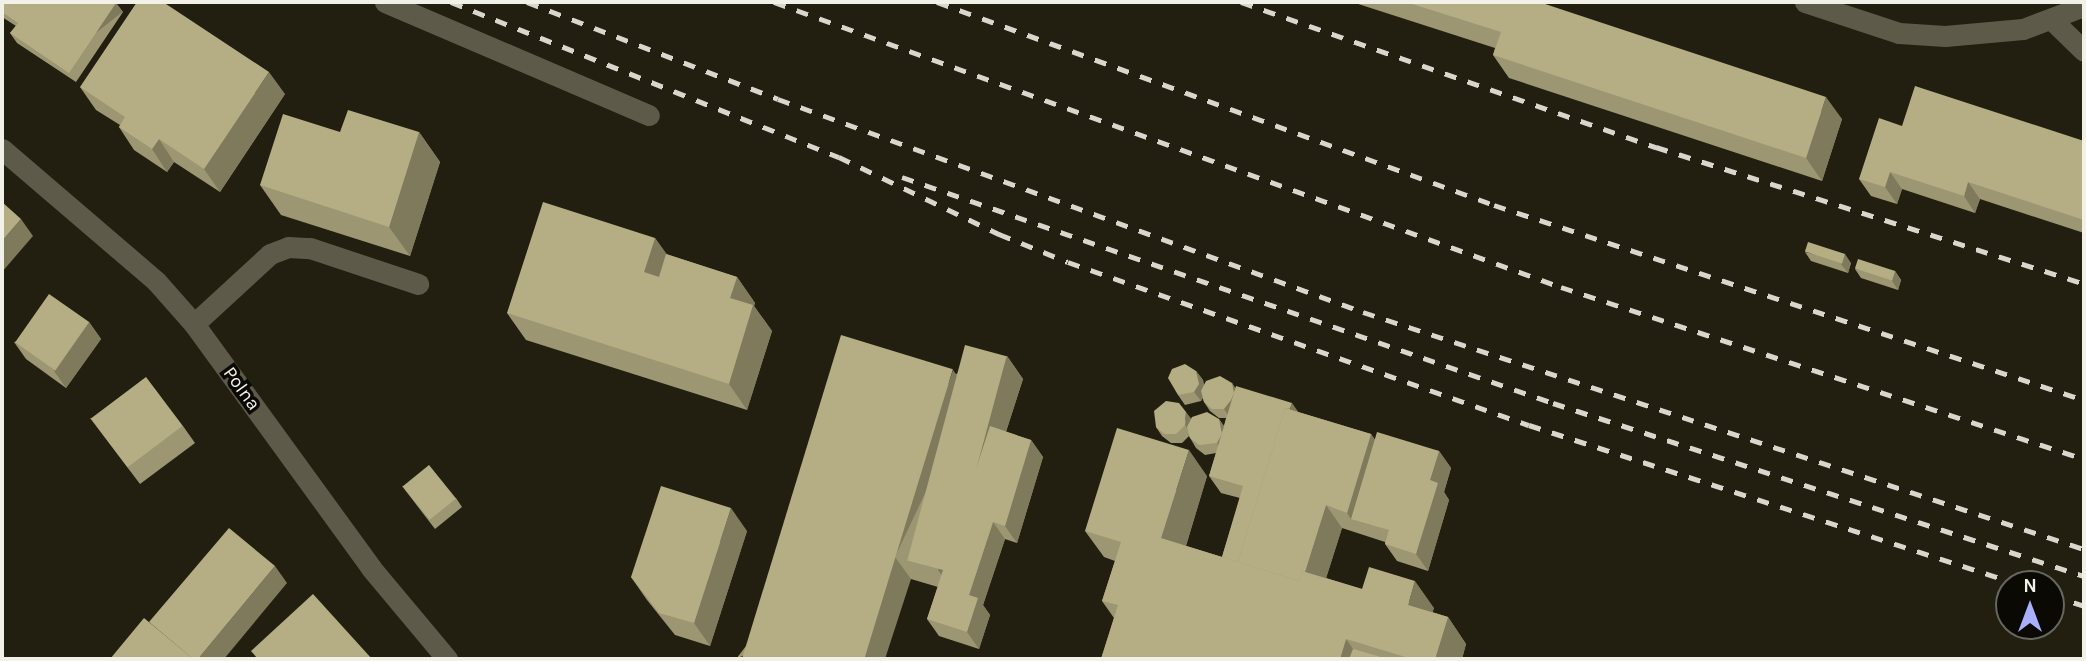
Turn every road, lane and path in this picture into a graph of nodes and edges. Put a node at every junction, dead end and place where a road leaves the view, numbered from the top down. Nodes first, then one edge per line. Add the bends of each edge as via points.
1 (385, 2) edge
2 (1805, 2) edge
3 (2084, 6) edge
4 (2053, 21) junction
5 (2084, 51) edge
6 (649, 115) dead end
7 (2, 149) edge
8 (418, 284) dead end
9 (194, 324) junction
10 (447, 659) edge

1 - 6 street
2 - 4 street via 1899,33 1945,36
3 - 4 street
4 - 5 street
7 - 9 street, Polna via 156,281
8 - 9 street via 310,248 288,247 270,254
9 - 10 street, Polna via 371,568

